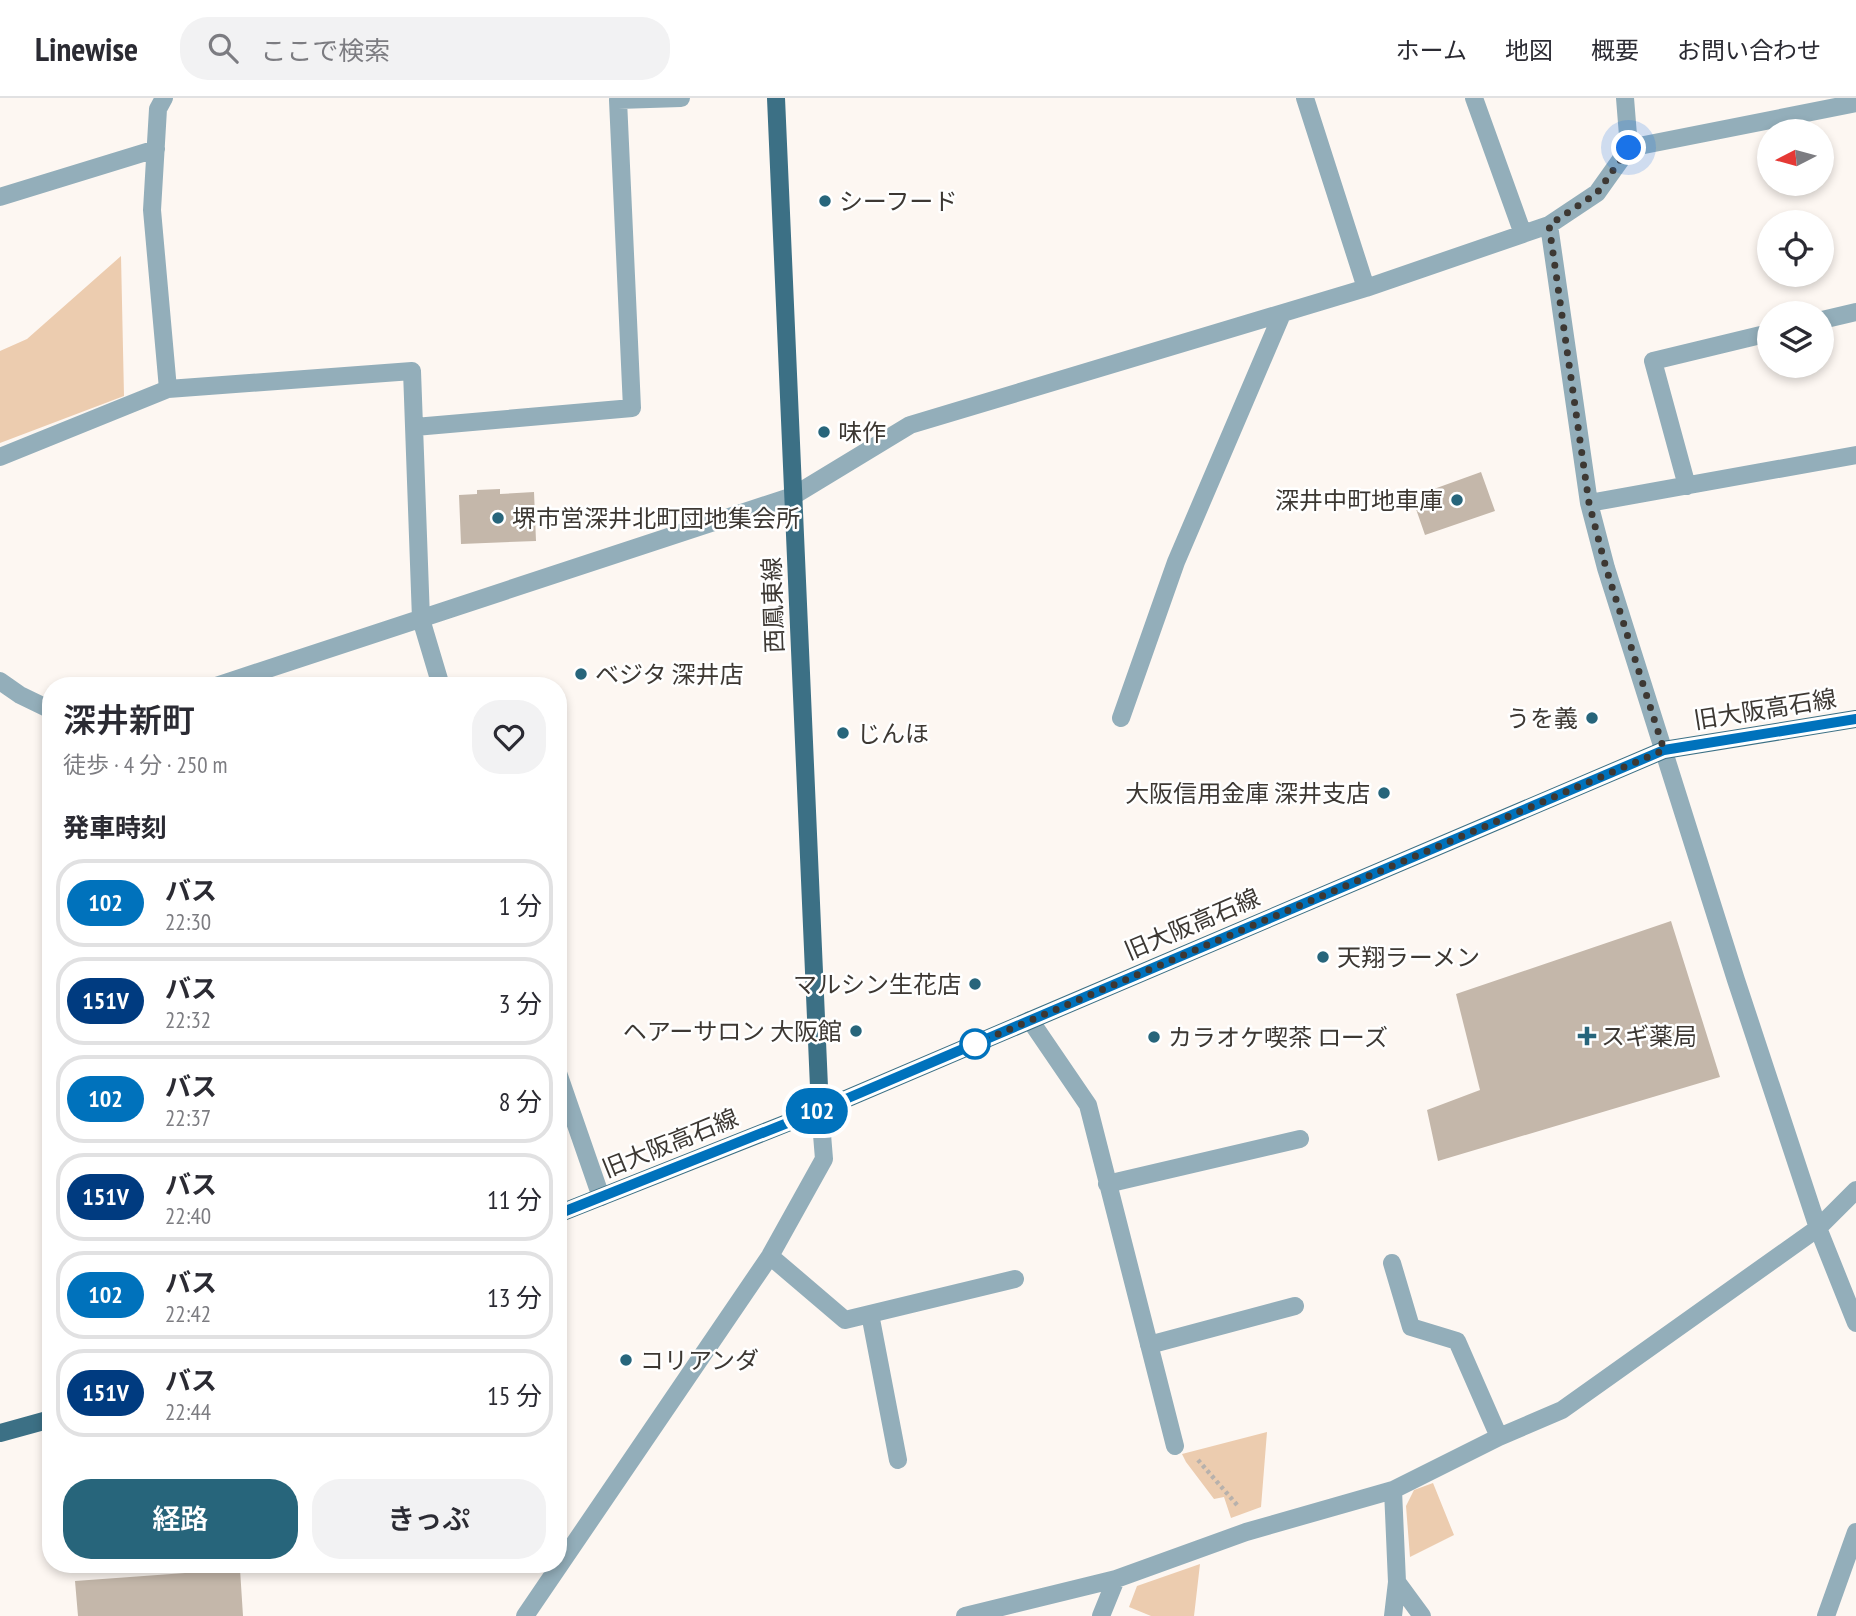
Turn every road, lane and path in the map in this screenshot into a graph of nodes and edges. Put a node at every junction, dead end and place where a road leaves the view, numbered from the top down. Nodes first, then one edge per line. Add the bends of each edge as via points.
1 (164, 98) edge
2 (681, 98) edge
3 (776, 98) edge
4 (1305, 98) edge
5 (1474, 98) edge
6 (1625, 98) edge
7 (1856, 103) edge
8 (1629, 148) junction
9 (156, 149) junction
10 (0, 197) edge
11 (1549, 225) junction
12 (1523, 234) junction
13 (1366, 288) junction
14 (1856, 312) edge
15 (1282, 314) junction
16 (1834, 317) edge
17 (1757, 336) edge
18 (168, 389) junction
19 (415, 427) junction
20 (1856, 455) edge
21 (0, 457) edge
22 (1687, 486) junction
23 (793, 496) junction
24 (1589, 503) junction
25 (421, 619) junction
26 (244, 677) edge
27 (437, 677) edge
28 (0, 681) edge
29 (42, 706) edge
30 (1121, 718) dead end
31 (1856, 719) edge
32 (1664, 750) junction
33 (1030, 1020) junction
34 (567, 1099) edge
35 (820, 1110) junction
36 (1300, 1139) dead end
37 (1107, 1184) junction
38 (1856, 1190) edge
39 (601, 1197) junction
40 (567, 1210) edge
41 (1818, 1228) junction
42 (770, 1256) junction
43 (1392, 1263) dead end
44 (1015, 1279) dead end
45 (1295, 1306) dead end
46 (870, 1314) junction
47 (1856, 1323) edge
48 (1149, 1345) junction
49 (42, 1421) edge
50 (0, 1433) edge
51 (1499, 1437) junction
52 (1175, 1446) dead end
53 (898, 1460) dead end
54 (1203, 1468) dead end
55 (1393, 1490) junction
56 (1238, 1504) dead end
57 (1856, 1532) edge
58 (567, 1554) edge
59 (554, 1573) edge
60 (1116, 1579) junction
61 (1397, 1582) junction
62 (525, 1616) edge
63 (965, 1616) edge
64 (1101, 1616) edge
65 (1393, 1616) edge
66 (1422, 1616) edge
67 (1826, 1616) edge

1 - 9 street via 158,109
2 - 19 street via 618,100 632,408
3 - 23 main road, 西鳳東線
4 - 13 street
5 - 12 street
6 - 8 street
7 - 8 street
8 - 11 street via 1597,193
9 - 10 street
9 - 18 street via 152,209
11 - 12 street
11 - 24 street
12 - 13 street
13 - 15 street
14 - 16 street
15 - 23 street via 910,425
15 - 30 street via 1176,562
17 - 22 street via 1653,361
18 - 19 street via 412,371
18 - 21 street
19 - 25 street
20 - 22 street
22 - 24 street
23 - 25 street
23 - 35 main road, 西鳳東線
24 - 32 street
25 - 26 street
25 - 27 street
28 - 29 street
31 - 32 main road, 旧大阪高石線
32 - 33 main road, 旧大阪高石線
32 - 41 street
33 - 35 main road, 旧大阪高石線
33 - 37 street via 1088,1105
34 - 39 street
35 - 39 main road, 旧大阪高石線
35 - 42 street via 824,1159
36 - 37 street
37 - 48 street
38 - 41 street
39 - 40 main road, 旧大阪高石線
41 - 47 street
41 - 51 street via 1562,1410
42 - 46 street via 845,1320
42 - 58 street
43 - 51 street via 1411,1327 1457,1341
44 - 46 street
45 - 48 street
46 - 53 street
48 - 52 street
49 - 50 main road
51 - 55 street
54 - 56 path
55 - 60 street via 1246,1532
55 - 61 street
57 - 67 street
59 - 62 street
60 - 63 street
60 - 64 street
61 - 65 street
61 - 66 street

